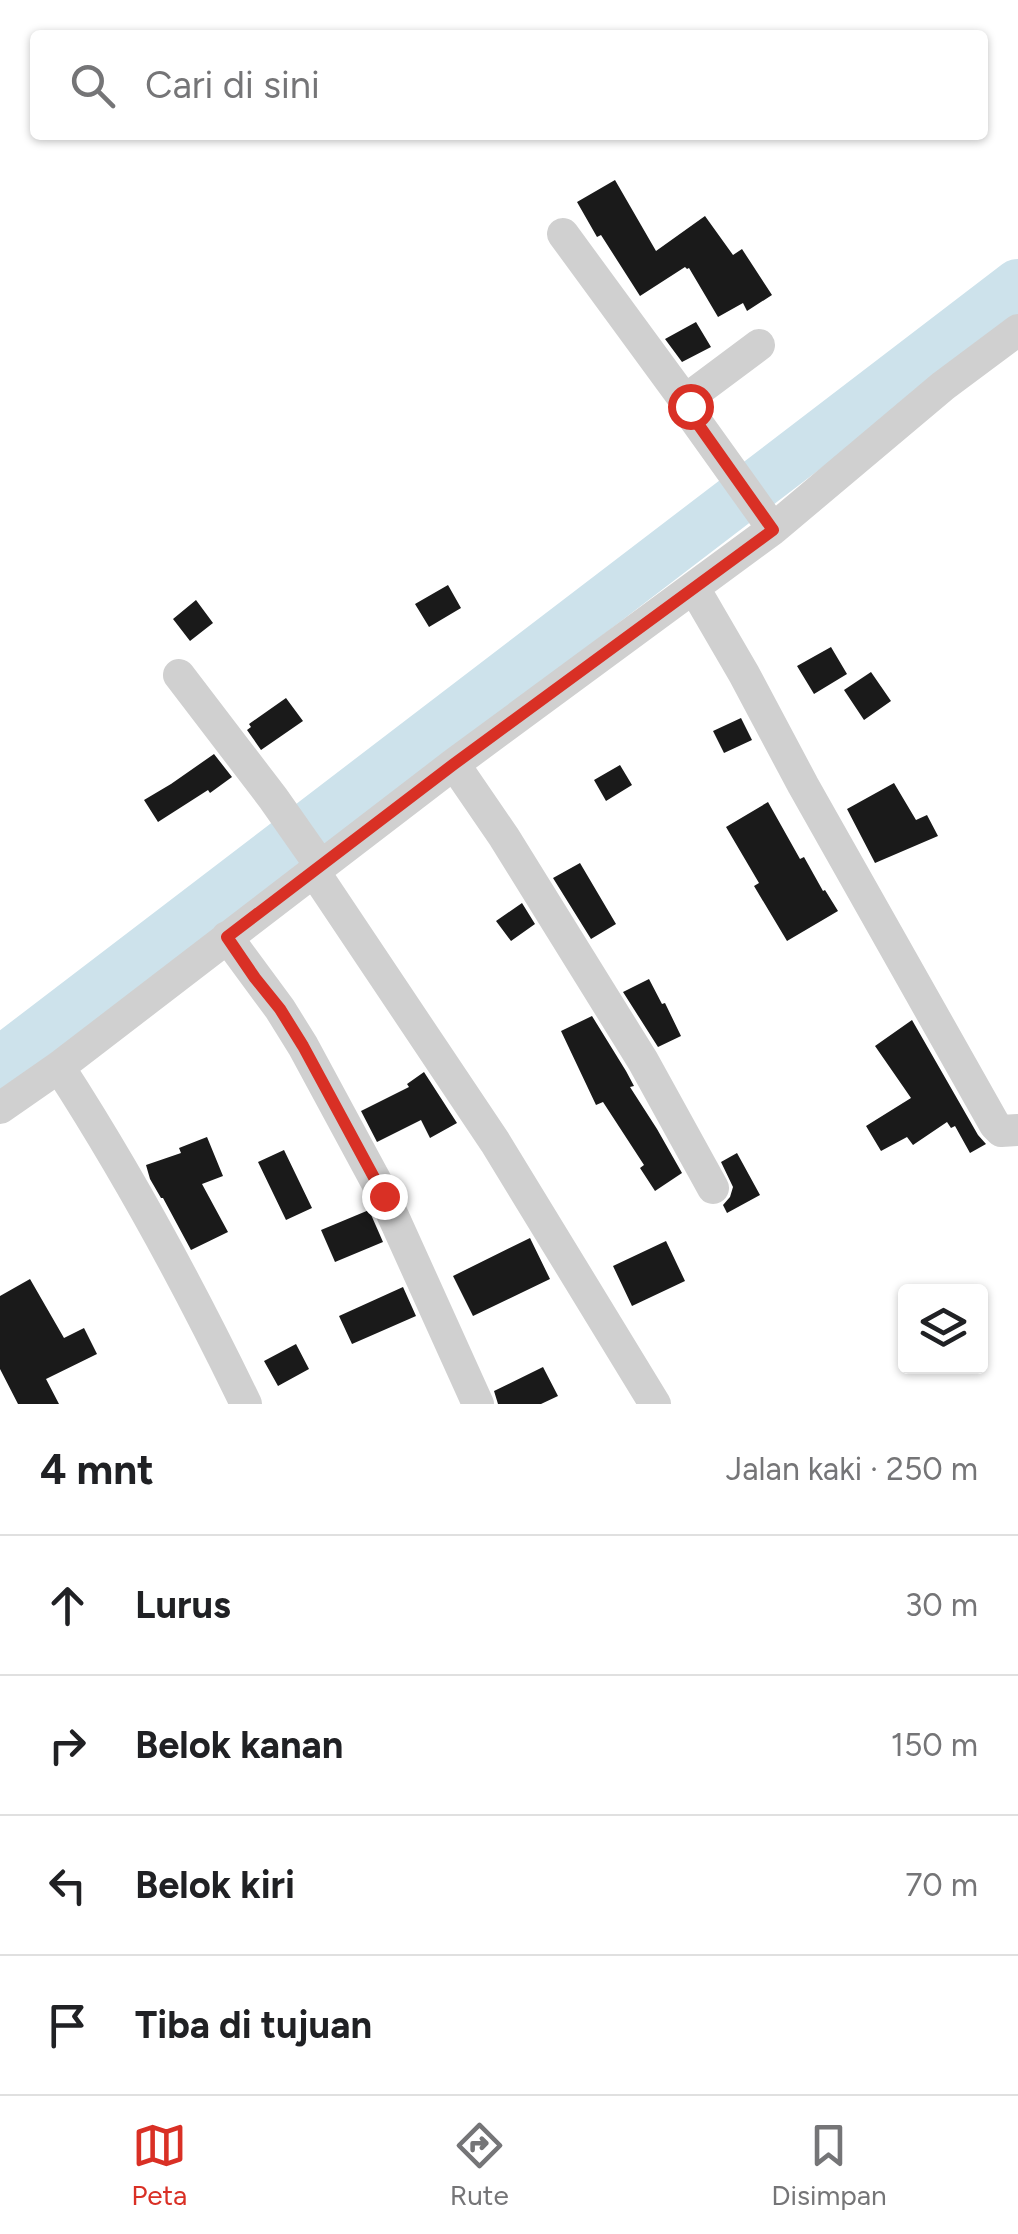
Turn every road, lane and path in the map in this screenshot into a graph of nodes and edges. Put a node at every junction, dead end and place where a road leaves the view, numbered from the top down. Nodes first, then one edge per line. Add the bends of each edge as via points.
1 (563, 234) dead end
2 (1018, 330) edge
3 (758, 345) dead end
4 (690, 406) junction
5 (773, 530) junction
6 (694, 588) junction
7 (179, 675) dead end
8 (454, 764) junction
9 (316, 864) junction
10 (227, 937) junction
11 (59, 1067) junction
12 (0, 1108) edge
13 (1018, 1130) edge
14 (713, 1188) dead end
15 (246, 1404) edge
16 (478, 1404) edge
17 (655, 1404) edge

1 - 4 street
2 - 5 street
3 - 4 street via 692,395
4 - 5 street
5 - 6 street
6 - 8 street
6 - 13 street via 995,1125
7 - 9 street
8 - 9 street
8 - 14 street via 644,1061
9 - 10 street
9 - 17 street
10 - 11 street
10 - 16 street via 303,1046 384,1196
11 - 12 street
11 - 15 street via 175,1261

